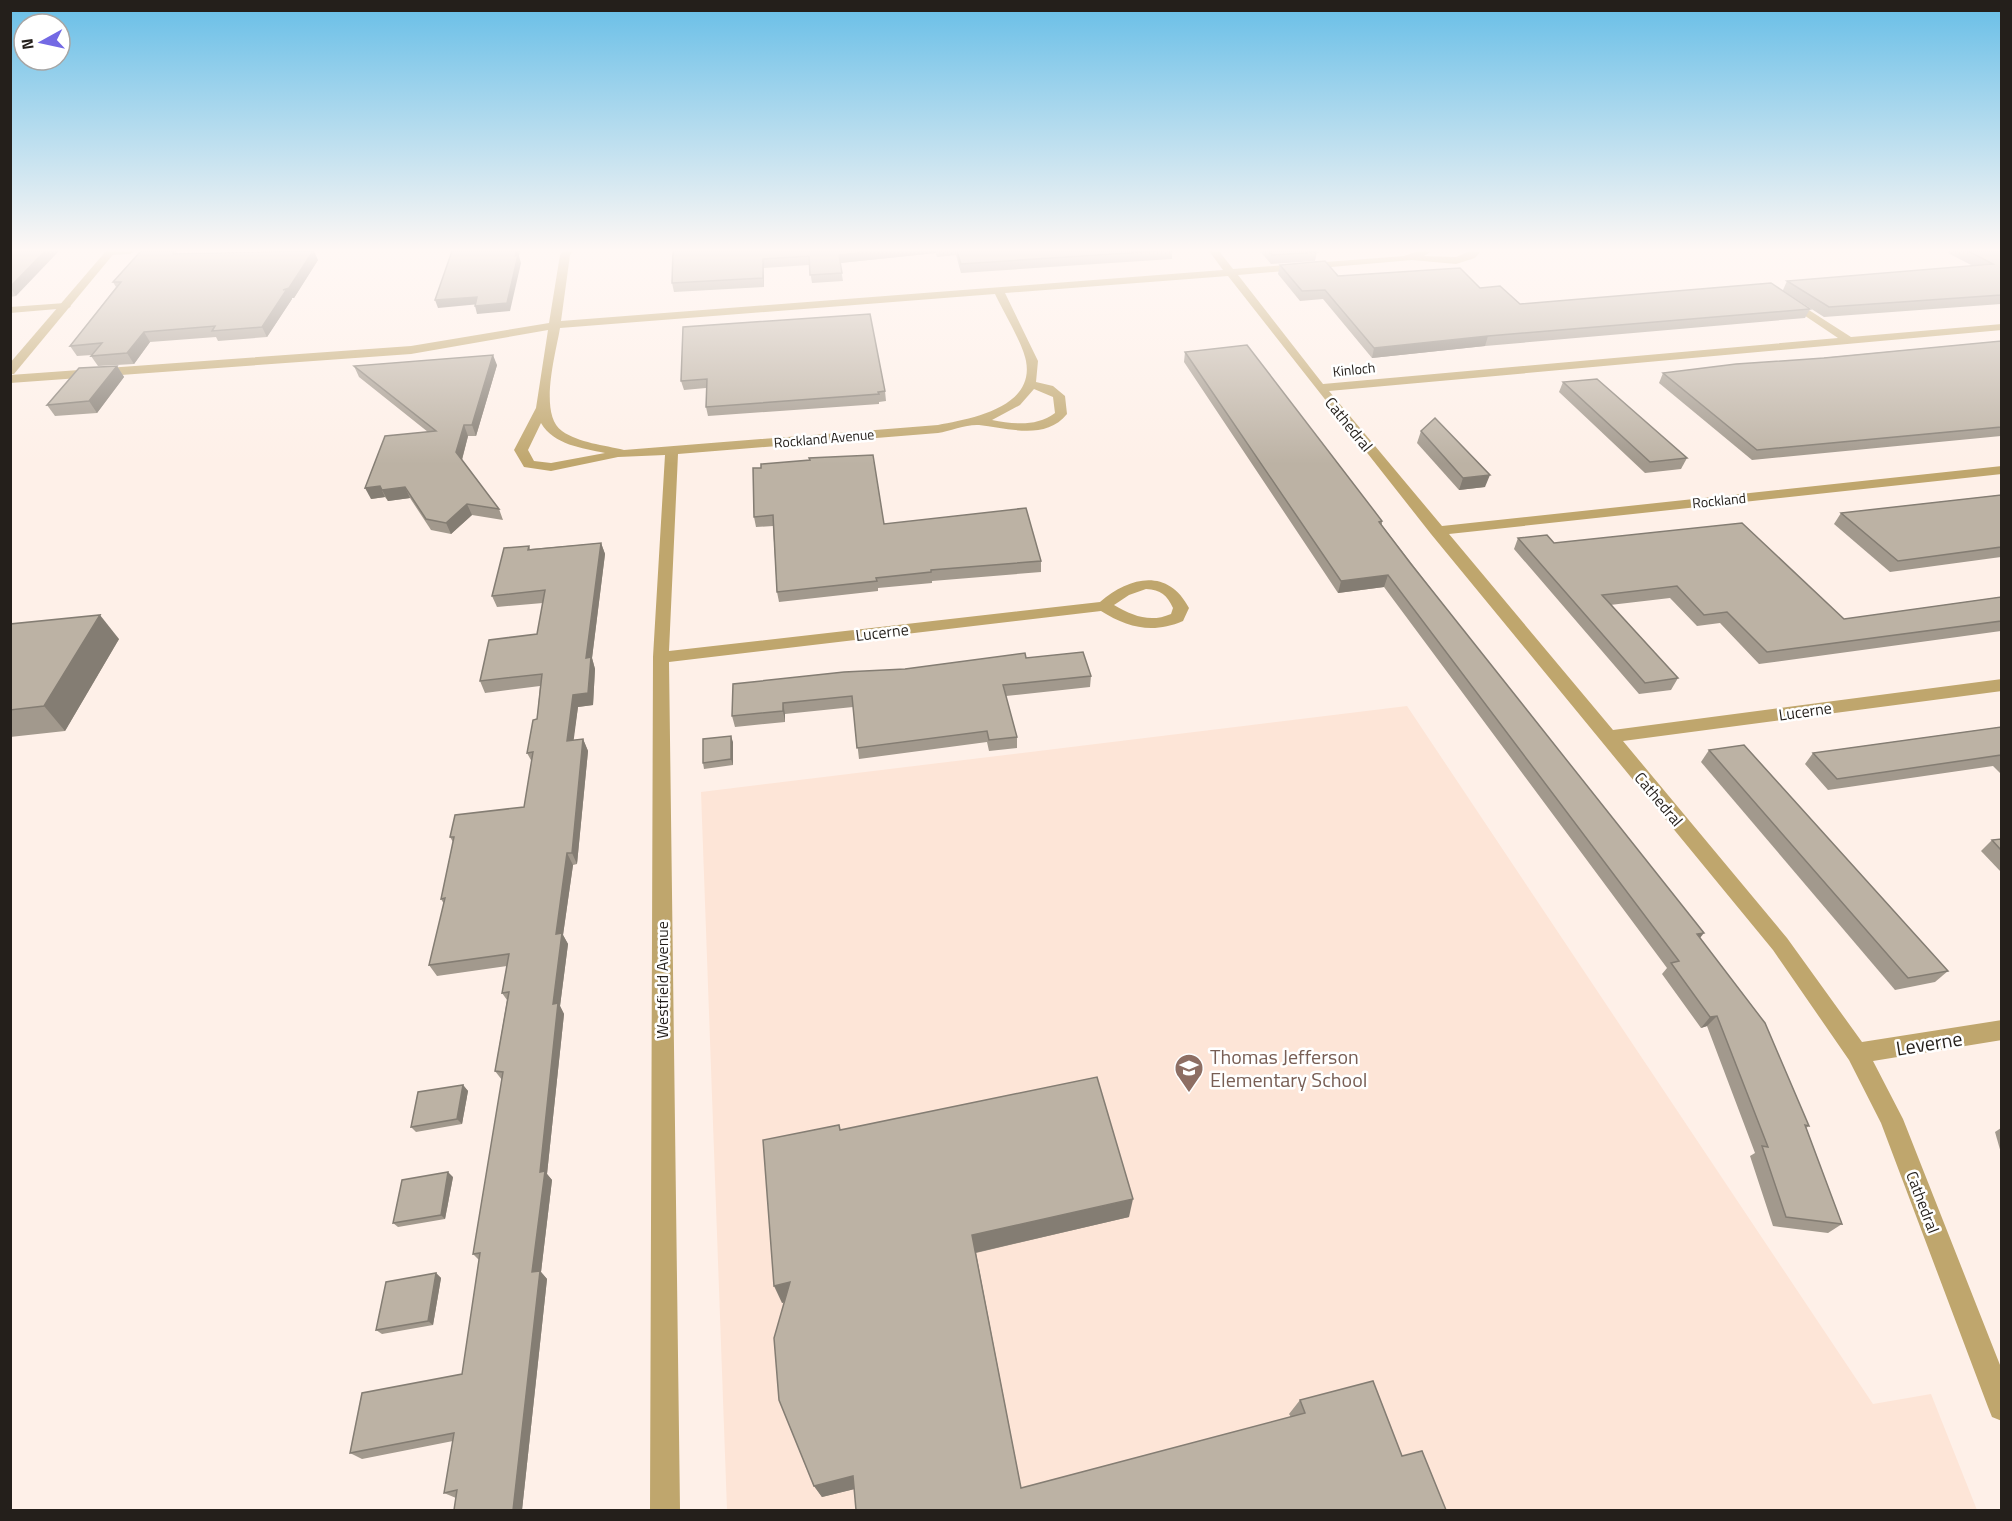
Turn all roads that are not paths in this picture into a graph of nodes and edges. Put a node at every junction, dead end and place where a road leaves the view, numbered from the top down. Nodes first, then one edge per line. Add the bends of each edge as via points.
1 (51, 322) edge
2 (554, 322) edge
3 (594, 322) edge
4 (1014, 322) edge
5 (1269, 322) edge
6 (1821, 322) edge
7 (554, 325) junction
8 (2001, 327) edge
9 (1847, 339) junction
10 (10, 371) edge
11 (10, 379) edge
12 (1031, 384) junction
13 (1320, 388) junction
14 (542, 408) junction
15 (976, 421) junction
16 (672, 450) junction
17 (624, 454) junction
18 (2001, 470) edge
19 (1437, 531) junction
20 (1104, 606) dead end
21 (661, 657) junction
22 (2001, 685) edge
23 (1608, 737) junction
24 (2001, 1030) edge
25 (1857, 1053) junction
26 (2001, 1407) edge
27 (665, 1510) edge

1 - 10 street
2 - 7 street
3 - 7 street
4 - 12 street via 1032,361
5 - 13 street, Cathedral
6 - 9 street
7 - 11 street via 411,350
7 - 14 street
8 - 9 street, Kinloch
9 - 13 street, Kinloch
12 - 15 street, Rockland Avenue via 1018,400
12 - 15 street via 1059,396 1061,414 1055,420 1032,426
13 - 19 street, Cathedral
14 - 17 street, Rockland Avenue via 548,424 571,441
14 - 17 street, Rockland Avenue via 520,450 529,464 551,467
15 - 16 street, Rockland Avenue via 938,429
16 - 17 street, Rockland Avenue
16 - 21 street, Westfield Avenue
18 - 19 street, Rockland
19 - 23 street, Cathedral
20 - 21 street, Lucerne
21 - 27 street, Westfield Avenue
22 - 23 street, Lucerne
23 - 25 street, Cathedral via 1780,944
24 - 25 street, Leverne
25 - 26 street, Cathedral via 1891,1119

